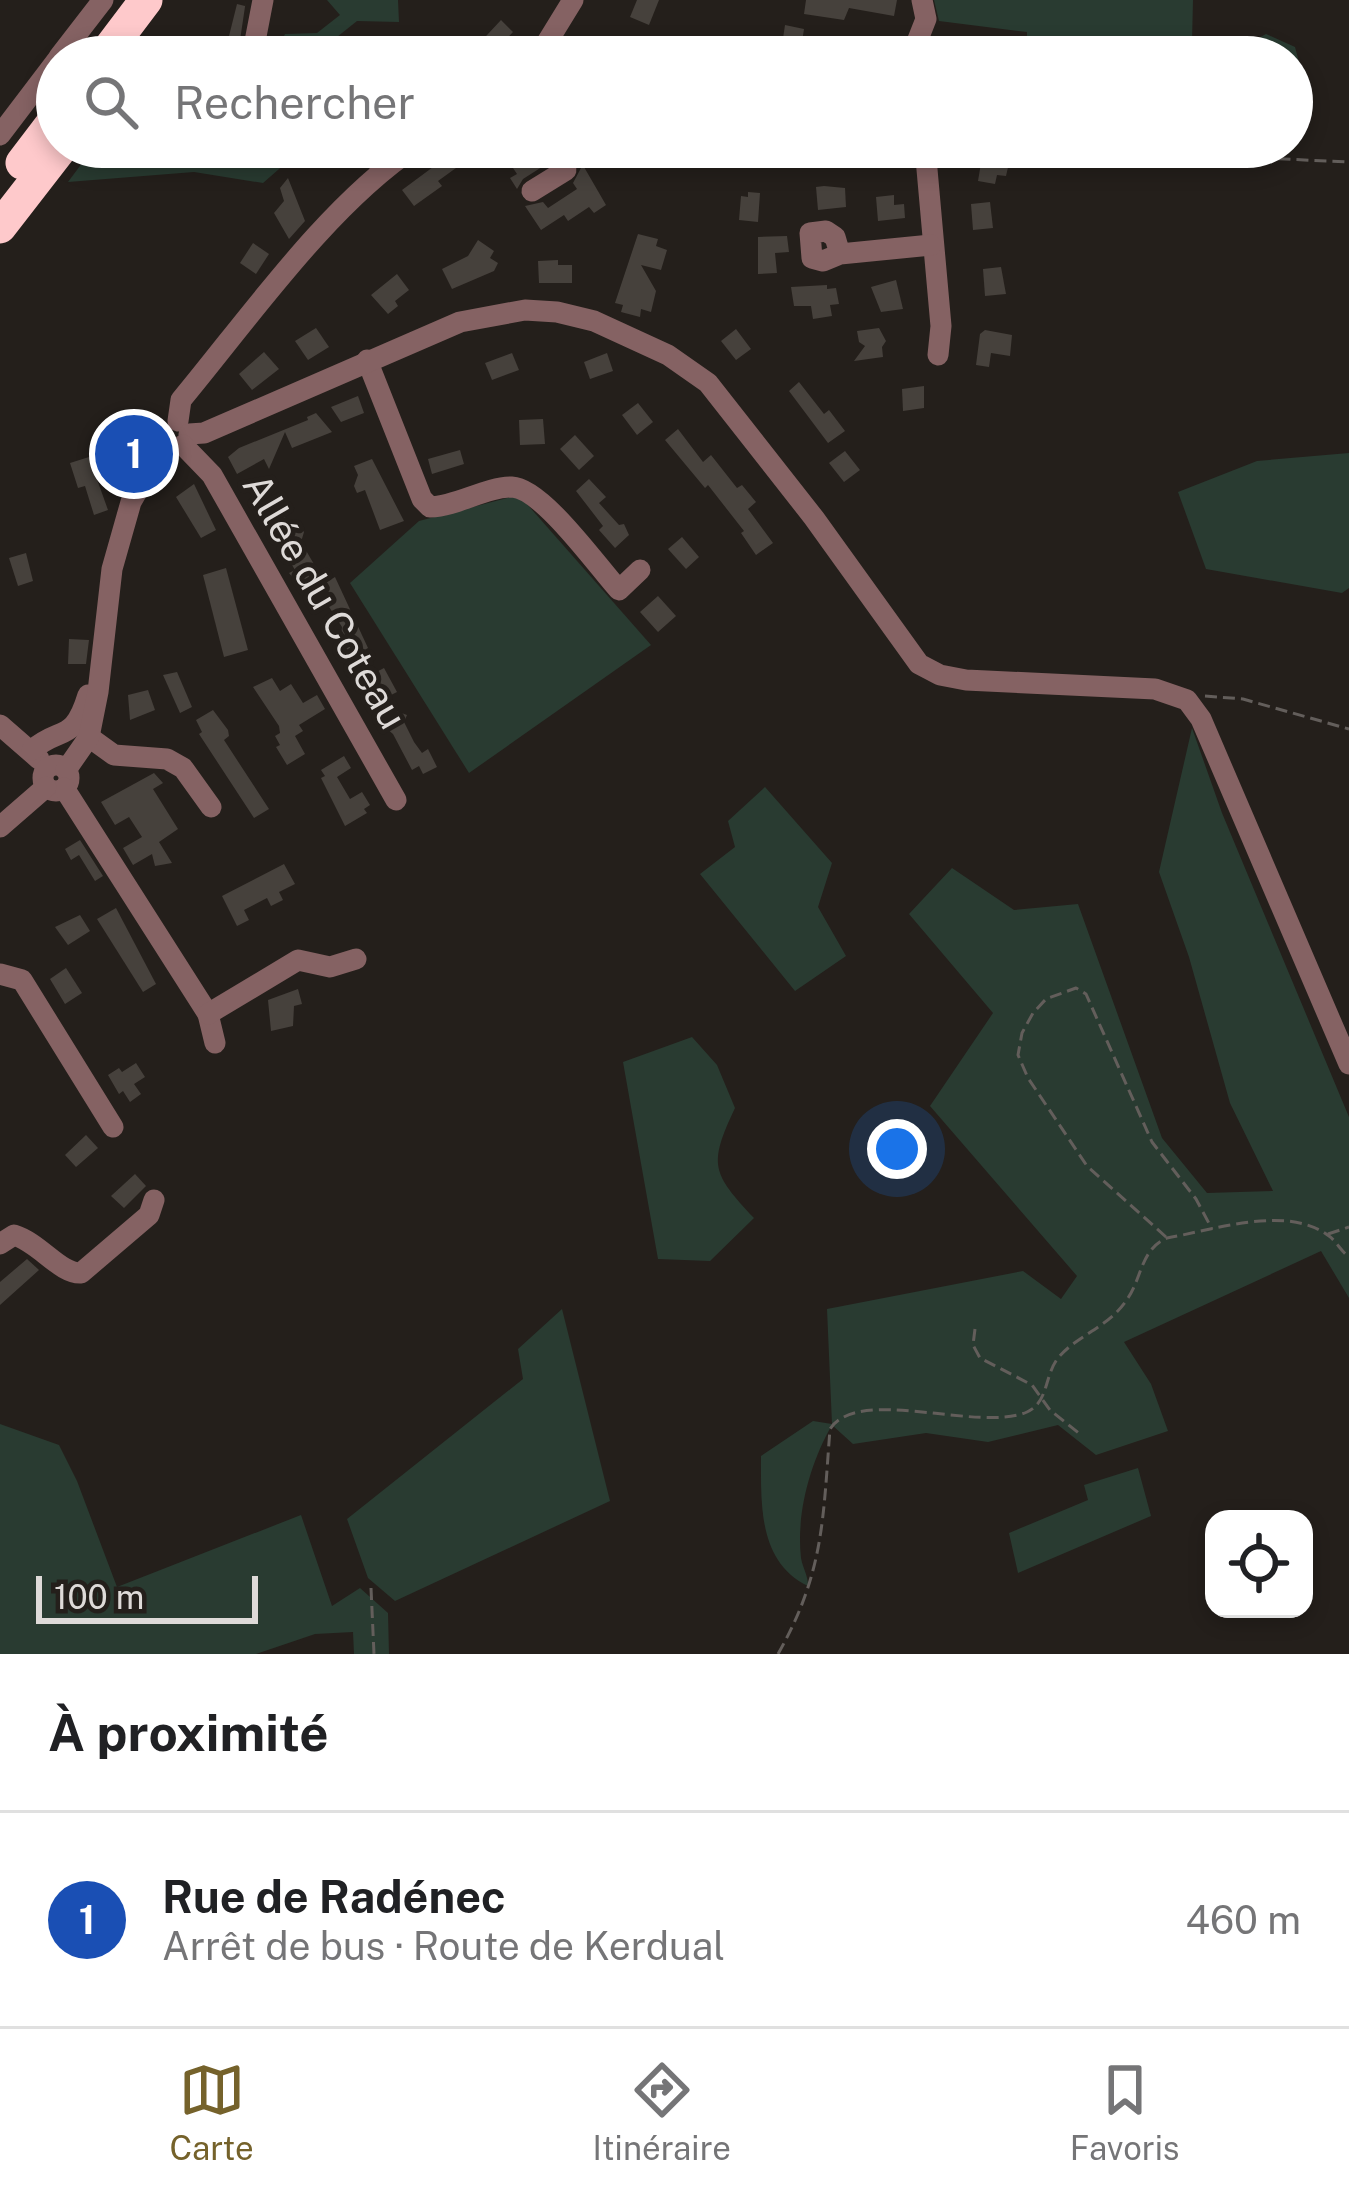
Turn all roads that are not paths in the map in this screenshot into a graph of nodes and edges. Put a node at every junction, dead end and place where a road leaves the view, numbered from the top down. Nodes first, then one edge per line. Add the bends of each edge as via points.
1 (103, 0) edge
2 (146, 0) edge
3 (175, 0) edge
4 (263, 0) edge
5 (573, 0) edge
6 (922, 0) edge
7 (76, 36) edge
8 (119, 36) edge
9 (147, 36) edge
10 (256, 36) edge
11 (556, 36) edge
12 (919, 36) edge
13 (36, 88) edge
14 (0, 135) edge
15 (36, 144) edge
16 (46, 168) edge
17 (383, 168) edge
18 (565, 168) edge
19 (926, 168) edge
20 (0, 191) edge
21 (532, 191) dead end
22 (0, 227) edge
23 (931, 245) junction
24 (840, 254) dead end
25 (938, 355) dead end
26 (368, 360) junction
27 (179, 436) junction
28 (640, 570) dead end
29 (98, 692) junction
30 (0, 725) edge
31 (89, 737) junction
32 (32, 750) junction
33 (56, 778) junction
34 (396, 800) dead end
35 (211, 807) dead end
36 (0, 827) edge
37 (356, 959) dead end
38 (0, 974) edge
39 (208, 1014) junction
40 (215, 1043) dead end
41 (1349, 1064) edge
42 (113, 1127) dead end
43 (154, 1199) dead end
44 (0, 1244) edge

1 - 7 street
2 - 8 highway
3 - 9 highway
4 - 10 street
5 - 11 street
6 - 12 street
13 - 14 street
15 - 20 highway
16 - 22 highway
17 - 27 street via 181,400
18 - 21 street
19 - 23 street
23 - 24 street
23 - 25 street
26 - 27 street via 205,434
26 - 28 street via 430,507 523,489 619,590
26 - 41 street via 491,314 557,312 594,321 709,383 919,664 966,680 1155,689 1187,700
27 - 29 street via 130,502 112,568
27 - 34 street, Allée du Coteau via 212,475
29 - 31 street
29 - 32 street via 88,692 64,736
30 - 32 street
31 - 33 street
31 - 35 street via 114,755 183,768
32 - 33 street
33 - 36 street
33 - 39 street
37 - 39 street via 330,967 298,960
38 - 42 street via 22,980
39 - 40 street
43 - 44 street via 149,1215 81,1274 64,1270 31,1240 14,1234

